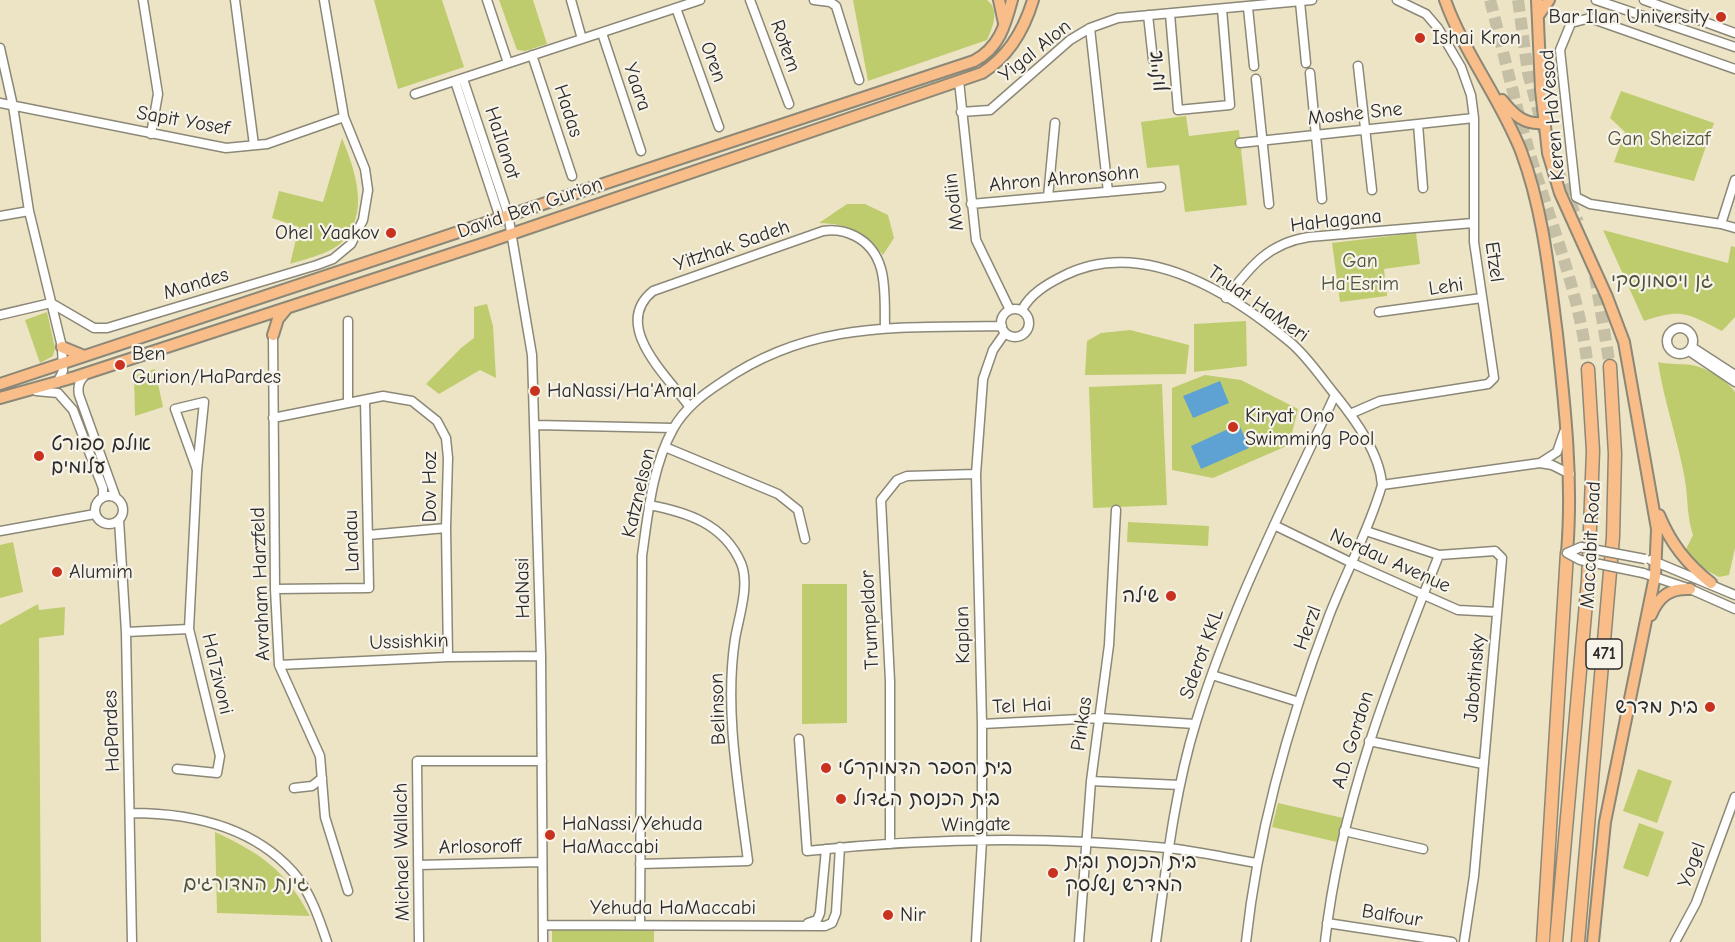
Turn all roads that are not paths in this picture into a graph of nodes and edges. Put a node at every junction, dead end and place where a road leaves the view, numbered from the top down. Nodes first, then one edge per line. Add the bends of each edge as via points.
1 (143, 0) edge
2 (235, 0) edge
3 (324, 0) edge
4 (488, 0) edge
5 (571, 0) edge
6 (700, 0) edge
7 (750, 0) edge
8 (814, 0) edge
9 (999, 0) edge
10 (1011, 0) edge
11 (1033, 0) edge
12 (1312, 0) edge
13 (1397, 0) edge
14 (1439, 0) edge
15 (1537, 0) edge
16 (1549, 0) edge
17 (1596, 0) edge
18 (1644, 0) edge
19 (1300, 2) junction
20 (1447, 4) edge
21 (676, 8) junction
22 (1248, 8) junction
23 (1222, 9) junction
24 (1170, 14) junction
25 (1148, 15) junction
26 (1538, 16) junction
27 (1004, 27) junction
28 (1090, 28) junction
29 (602, 33) junction
30 (1735, 33) edge
31 (582, 39) junction
32 (1735, 47) edge
33 (0, 48) edge
34 (532, 56) junction
35 (1153, 60) dead end
36 (508, 63) junction
37 (1306, 63) dead end
38 (1254, 66) dead end
39 (1358, 66) dead end
40 (1735, 69) edge
41 (1310, 73) dead end
42 (1256, 79) dead end
43 (459, 80) junction
44 (859, 80) dead end
45 (959, 81) junction
46 (1488, 84) junction
47 (415, 94) dead end
48 (0, 103) edge
49 (789, 104) dead end
50 (14, 106) junction
51 (961, 112) junction
52 (344, 117) junction
53 (1474, 118) junction
54 (1055, 123) dead end
55 (1544, 123) junction
56 (1418, 124) junction
57 (718, 127) dead end
58 (1365, 129) junction
59 (151, 134) junction
60 (1316, 134) junction
61 (1263, 140) junction
62 (1240, 142) dead end
63 (254, 145) junction
64 (641, 151) dead end
65 (572, 176) dead end
66 (1735, 180) edge
67 (1161, 187) dead end
68 (1423, 188) dead end
69 (1372, 190) dead end
70 (1108, 192) junction
71 (1048, 197) junction
72 (1322, 200) dead end
73 (971, 204) junction
74 (1269, 204) dead end
75 (29, 211) junction
76 (503, 215) junction
77 (0, 216) edge
78 (1473, 223) junction
79 (1721, 224) junction
80 (1735, 228) edge
81 (509, 235) junction
82 (1226, 298) junction
83 (1482, 298) junction
84 (51, 303) junction
85 (287, 308) junction
86 (1010, 310) junction
87 (1022, 310) junction
88 (1379, 312) dead end
89 (0, 315) edge
90 (249, 320) junction
91 (348, 321) dead end
92 (885, 328) junction
93 (1004, 330) junction
94 (273, 335) junction
95 (62, 347) junction
96 (88, 357) junction
97 (63, 364) junction
98 (1610, 366) tunnel mouth
99 (1588, 369) tunnel mouth
100 (87, 373) junction
101 (1735, 375) edge
102 (1735, 382) edge
103 (57, 383) junction
104 (0, 384) edge
105 (24, 392) junction
106 (1335, 395) junction
107 (0, 398) edge
108 (365, 400) junction
109 (348, 403) junction
110 (689, 406) junction
111 (1350, 414) junction
112 (273, 418) junction
113 (1567, 420) junction
114 (536, 425) junction
115 (674, 428) junction
116 (665, 447) junction
117 (1540, 463) junction
118 (197, 470) junction
119 (976, 474) junction
120 (1570, 474) junction
121 (1382, 485) junction
122 (103, 497) junction
123 (116, 498) junction
124 (1653, 499) junction
125 (649, 505) junction
126 (1116, 510) dead end
127 (95, 514) junction
128 (119, 520) junction
129 (1274, 525) junction
130 (446, 528) junction
131 (0, 531) edge
132 (1366, 531) junction
133 (368, 535) junction
134 (805, 539) dead end
135 (1567, 553) junction
136 (1439, 555) junction
137 (1657, 562) junction
138 (1352, 563) junction
139 (1655, 576) junction
140 (1711, 583) junction
141 (275, 589) junction
142 (1690, 589) junction
143 (1423, 594) junction
144 (1735, 595) edge
145 (1735, 609) edge
146 (1497, 612) junction
147 (189, 629) junction
148 (126, 632) junction
149 (1643, 635) junction
150 (541, 656) junction
151 (448, 657) junction
152 (279, 665) junction
153 (1212, 675) junction
154 (1299, 702) junction
155 (1100, 718) junction
156 (982, 724) junction
157 (1195, 724) junction
158 (799, 739) dead end
159 (1369, 741) junction
160 (542, 761) junction
161 (1484, 764) junction
162 (177, 769) dead end
163 (322, 778) junction
164 (1091, 781) junction
165 (1180, 785) junction
166 (294, 788) dead end
167 (1735, 797) edge
168 (130, 813) junction
169 (1344, 831) junction
170 (982, 840) junction
171 (1086, 842) junction
172 (890, 844) junction
173 (840, 847) junction
174 (1170, 848) junction
175 (826, 849) junction
176 (1423, 849) dead end
177 (542, 862) junction
178 (1257, 863) junction
179 (640, 864) junction
180 (418, 865) junction
181 (348, 891) dead end
182 (1327, 923) junction
183 (804, 924) junction
184 (543, 925) junction
185 (640, 925) junction
186 (132, 942) edge
187 (327, 942) edge
188 (419, 942) edge
189 (543, 942) edge
190 (976, 942) edge
191 (1079, 942) edge
192 (1156, 942) edge
193 (1246, 942) edge
194 (1325, 942) edge
195 (1452, 942) edge
196 (1464, 942) edge
197 (1543, 942) edge
198 (1556, 942) edge
199 (1578, 942) edge
200 (1593, 942) edge
201 (1675, 942) edge

1 - 59 street via 158,94
2 - 63 street
3 - 52 street
4 - 36 street
5 - 31 street
6 - 21 street
7 - 49 street, Rotem
8 - 44 street via 836,6
9 - 27 main road
10 - 27 main road, David Ben Gurion
11 - 45 main road, David Ben Gurion via 1024,27 1006,54 982,73
12 - 19 street, Yigal Alon
13 - 53 street via 1426,14 1438,28 1468,81
14 - 20 main road
15 - 26 main road
16 - 26 main road
17 - 32 street
18 - 30 street
19 - 22 street, Yigal Alon
19 - 37 street
20 - 46 main road
21 - 29 street
21 - 57 street, Oren
22 - 23 street, Yigal Alon
22 - 38 street
23 - 24 street, Yigal Alon
23 - 24 street, איילון via 1230,105 1178,110
24 - 25 street, Yigal Alon
25 - 28 street, Yigal Alon
25 - 35 street
26 - 55 main road
27 - 76 main road, David Ben Gurion via 991,49 974,61
28 - 51 street, Yigal Alon via 1059,48 990,110
28 - 70 street
29 - 31 street
29 - 64 street, Yaara
31 - 34 street
33 - 50 street
34 - 36 street
34 - 65 street, Hadas
36 - 43 street
39 - 58 street
40 - 79 street, Keren HaYesod via 1590,18 1571,22 1560,50 1576,197 1590,204
41 - 60 street
42 - 61 street
43 - 47 street
43 - 76 street, HaIlanot
45 - 51 street, Modiin
45 - 81 main road, David Ben Gurion
46 - 55 main road via 1518,117 1526,122
46 - 113 main road via 1514,135 1539,207
48 - 50 street, Sapit Yosef
50 - 59 street, Sapit Yosef
50 - 75 street
51 - 73 street, Modiin
52 - 63 street, Sapit Yosef
52 - 84 street, Mandes via 365,169 368,190 363,220 351,244 333,259 107,328 94,328
53 - 56 street, Moshe Sne
53 - 78 street, Etzel
54 - 71 street
55 - 124 main road via 1560,193 1624,342
56 - 58 street, Moshe Sne
56 - 68 street
58 - 60 street, Moshe Sne
58 - 69 street
59 - 63 street, Sapit Yosef via 226,148
60 - 61 street, Moshe Sne
60 - 72 street
61 - 62 street, Moshe Sne
61 - 74 street
66 - 79 street
67 - 70 street, Ahron Ahronsohn
70 - 71 street, Ahron Ahronsohn
71 - 73 street, Ahron Ahronsohn
73 - 86 street, Modiin via 979,249
75 - 77 street
75 - 84 street
76 - 81 street, HaIlanot
76 - 96 main road, David Ben Gurion
78 - 82 street, HaHagana via 1287,242 1254,262
78 - 83 street, Etzel
79 - 80 street
81 - 85 main road, David Ben Gurion
81 - 114 street, HaNasi via 532,355
82 - 87 street, Tnuat HaMeri via 1188,276 1150,265 1124,263 1078,270 1039,290
82 - 106 street, Tnuat HaMeri via 1291,343
83 - 88 street, Lehi
83 - 111 street, Etzel via 1492,381 1380,401
84 - 89 street
84 - 95 street
85 - 90 main road, David Ben Gurion
85 - 94 main road
86 - 87 street
86 - 93 street via 1002,318
87 - 93 street via 1029,321 1026,333 1016,338
90 - 94 main road via 265,324
90 - 100 main road, David Ben Gurion
91 - 109 street
92 - 93 street, Katznelson
92 - 110 street, Katznelson via 812,338 773,353 735,373
92 - 110 street, Yitzhak Sadeh via 881,265 867,244 844,232 823,231 652,291 637,311 639,338
93 - 119 street, Kaplan via 983,379
94 - 112 street, Avraham Harzfeld
95 - 96 main road
95 - 97 street
96 - 97 main road, David Ben Gurion
97 - 103 street
97 - 104 main road, David Ben Gurion
98 - 199 highway, Maccabit Road / 471 via 1615,454 1613,537
99 - 198 highway, Maccabit Road / 471 via 1593,451 1589,551
100 - 103 main road, David Ben Gurion
100 - 123 street via 81,379 79,395
101 - 102 street via 1691,349
103 - 105 main road, David Ben Gurion
105 - 107 main road, David Ben Gurion
105 - 122 street via 47,391 66,399 103,488
106 - 111 street, Tnuat HaMeri
106 - 129 street, Sderot KKL
108 - 109 street, Dov Hoz
108 - 130 street, Dov Hoz via 383,396 412,401 437,421 446,438 448,458
108 - 133 street, Landau
109 - 112 street, Dov Hoz
110 - 115 street, Katznelson
111 - 121 street, Tnuat HaMeri via 1380,469
112 - 141 street, Avraham Harzfeld
113 - 117 street via 1557,452
113 - 120 main road
114 - 115 street
114 - 150 street, HaNasi
115 - 116 street, Katznelson
116 - 125 street, Katznelson
116 - 134 street via 778,494 798,510
117 - 120 street
117 - 121 street
118 - 118 street, HaTzivoni via 202,430 204,402 175,409
118 - 147 street, HaTzivoni
119 - 156 street, Kaplan
119 - 172 street, Trumpeldor via 907,476 897,480 881,500 890,681
120 - 135 main road
121 - 132 street, Herzl
122 - 123 street
122 - 127 street
123 - 128 street via 123,509
124 - 137 main road
124 - 140 main road via 1670,540
125 - 179 street, Katznelson via 642,556
125 - 179 street, Belinson via 685,513 708,525 724,536 742,566 743,593 732,672 736,760 748,861
126 - 155 street, Pinkas
127 - 128 street via 105,524
127 - 131 street
128 - 148 street, HaPardes
129 - 138 street, Nordau Avenue
129 - 153 street, Sderot KKL via 1243,591
130 - 133 street
130 - 151 street, Dov Hoz
132 - 136 street, Jabotinsky
132 - 138 street, Herzl
133 - 141 street, Landau via 369,588
135 - 137 street, bridge via 1581,548
135 - 139 street, bridge via 1580,560
135 - 197 highway
136 - 143 street, A.D. Gordon
136 - 146 street, Jabotinsky via 1495,551 1502,558
137 - 139 main road
137 - 140 street
138 - 143 street, Nordau Avenue
138 - 154 street, Herzl
139 - 142 street
139 - 149 main road
140 - 144 street
141 - 152 street, Avraham Harzfeld
142 - 145 street
142 - 149 main road via 1675,590 1661,598
143 - 146 street, Nordau Avenue via 1458,610
143 - 159 street, A.D. Gordon
146 - 161 street, Jabotinsky
147 - 148 street
147 - 162 street, HaTzivoni via 220,756 217,772
148 - 168 street, HaPardes
149 - 200 main road via 1605,822
150 - 151 street, Ussishkin
150 - 160 street, HaNasi
151 - 152 street, Ussishkin
152 - 163 street, Avraham Harzfeld via 320,756
153 - 154 street
153 - 157 street, Sderot KKL
154 - 178 street, Herzl
155 - 156 street, Tel Hai
155 - 157 street, Tel Hai
155 - 164 street, Pinkas
156 - 170 street, Kaplan
157 - 165 street, Sderot KKL
158 - 175 street via 807,851
159 - 161 street
159 - 169 street, A.D. Gordon
160 - 177 street, HaNasi
160 - 180 street, Michael Wallach via 417,761
161 - 196 street, Jabotinsky
163 - 166 street via 312,786
163 - 181 street, Avraham Harzfeld via 325,818
164 - 165 street
164 - 171 street, Pinkas
165 - 174 street, Sderot KKL
167 - 201 street, Yogel via 1696,903
168 - 186 street, HaPardes
168 - 187 street via 170,813 204,820 227,827 264,849 293,873 302,886 319,916
169 - 176 street
169 - 182 street, A.D. Gordon
170 - 171 street, Wingate
170 - 172 street, Wingate
170 - 190 street, Kaplan
171 - 174 street, Wingate
171 - 191 street, Pinkas
172 - 173 street, Wingate
173 - 175 street, Wingate
173 - 183 street, Yehuda HaMaccabi via 832,923
174 - 178 street, Wingate
174 - 192 street, Sderot KKL
175 - 183 street via 820,913 817,920
177 - 180 street, Arlosoroff
177 - 184 street, HaNasi
178 - 193 street, Herzl
179 - 185 street, Katznelson
180 - 188 street, Michael Wallach
182 - 194 street, A.D. Gordon
182 - 195 street, Balfour
183 - 185 street, Yehuda HaMaccabi
184 - 185 street, Yehuda HaMaccabi
184 - 189 street, HaNasi

